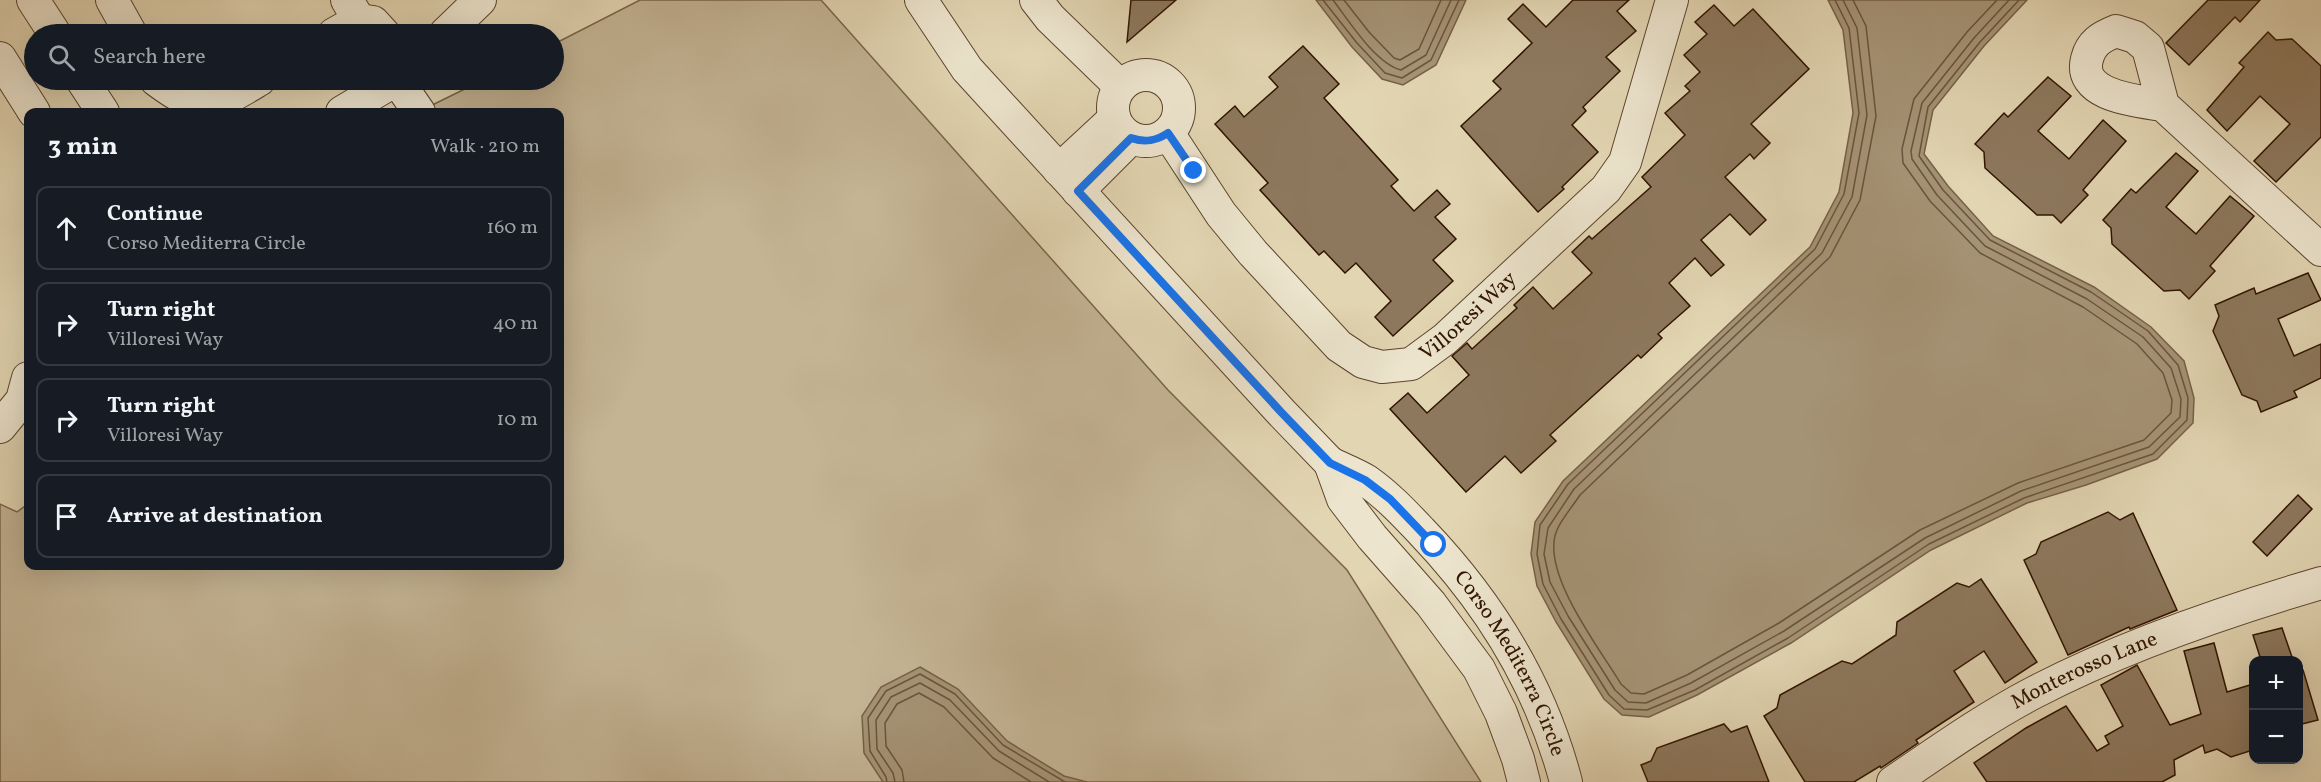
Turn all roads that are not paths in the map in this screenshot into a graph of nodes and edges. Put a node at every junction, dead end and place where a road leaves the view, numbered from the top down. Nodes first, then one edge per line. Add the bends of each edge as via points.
1 (33, 0) edge
2 (112, 0) edge
3 (480, 0) edge
4 (921, 0) edge
5 (1036, 0) edge
6 (1672, 0) edge
7 (49, 24) edge
8 (125, 24) edge
9 (455, 24) edge
10 (0, 58) edge
11 (1120, 86) junction
12 (88, 90) edge
13 (170, 90) edge
14 (242, 90) edge
15 (376, 90) edge
16 (398, 90) edge
17 (2163, 105) dead end
18 (31, 108) edge
19 (100, 108) edge
20 (348, 108) edge
21 (415, 108) edge
22 (1122, 128) junction
23 (1168, 133) junction
24 (1068, 180) junction
25 (2321, 250) edge
26 (24, 393) edge
27 (0, 427) edge
28 (1330, 463) junction
29 (2321, 559) edge
30 (2306, 588) edge
31 (1524, 782) edge
32 (1566, 782) edge
33 (1893, 782) edge

1 - 7 street
2 - 8 street
3 - 9 street
4 - 24 street, Corso Mediterra Circle via 967,69
5 - 11 street
6 - 23 street, Villoresi Way via 1625,162 1606,189 1445,339 1411,364 1382,367 1363,363 1339,346 1221,214
10 - 18 street
11 - 22 street via 1112,102
11 - 23 street via 1133,76 1145,74 1167,81 1174,89 1179,111
12 - 19 street
13 - 14 street via 201,105 226,99
15 - 20 street
16 - 21 street
17 - 25 street
22 - 23 street via 1139,141 1151,141
22 - 24 street
24 - 28 street, Corso Mediterra Circle
26 - 27 street
28 - 31 street, Corso Mediterra Circle via 1343,499 1431,604 1479,669 1501,713
28 - 32 street, Corso Mediterra Circle via 1365,480 1390,499 1469,586 1500,630 1531,688 1557,748
29 - 30 street, Monterosso Lane
30 - 33 street, Monterosso Lane via 2253,603 2091,664 1986,720

